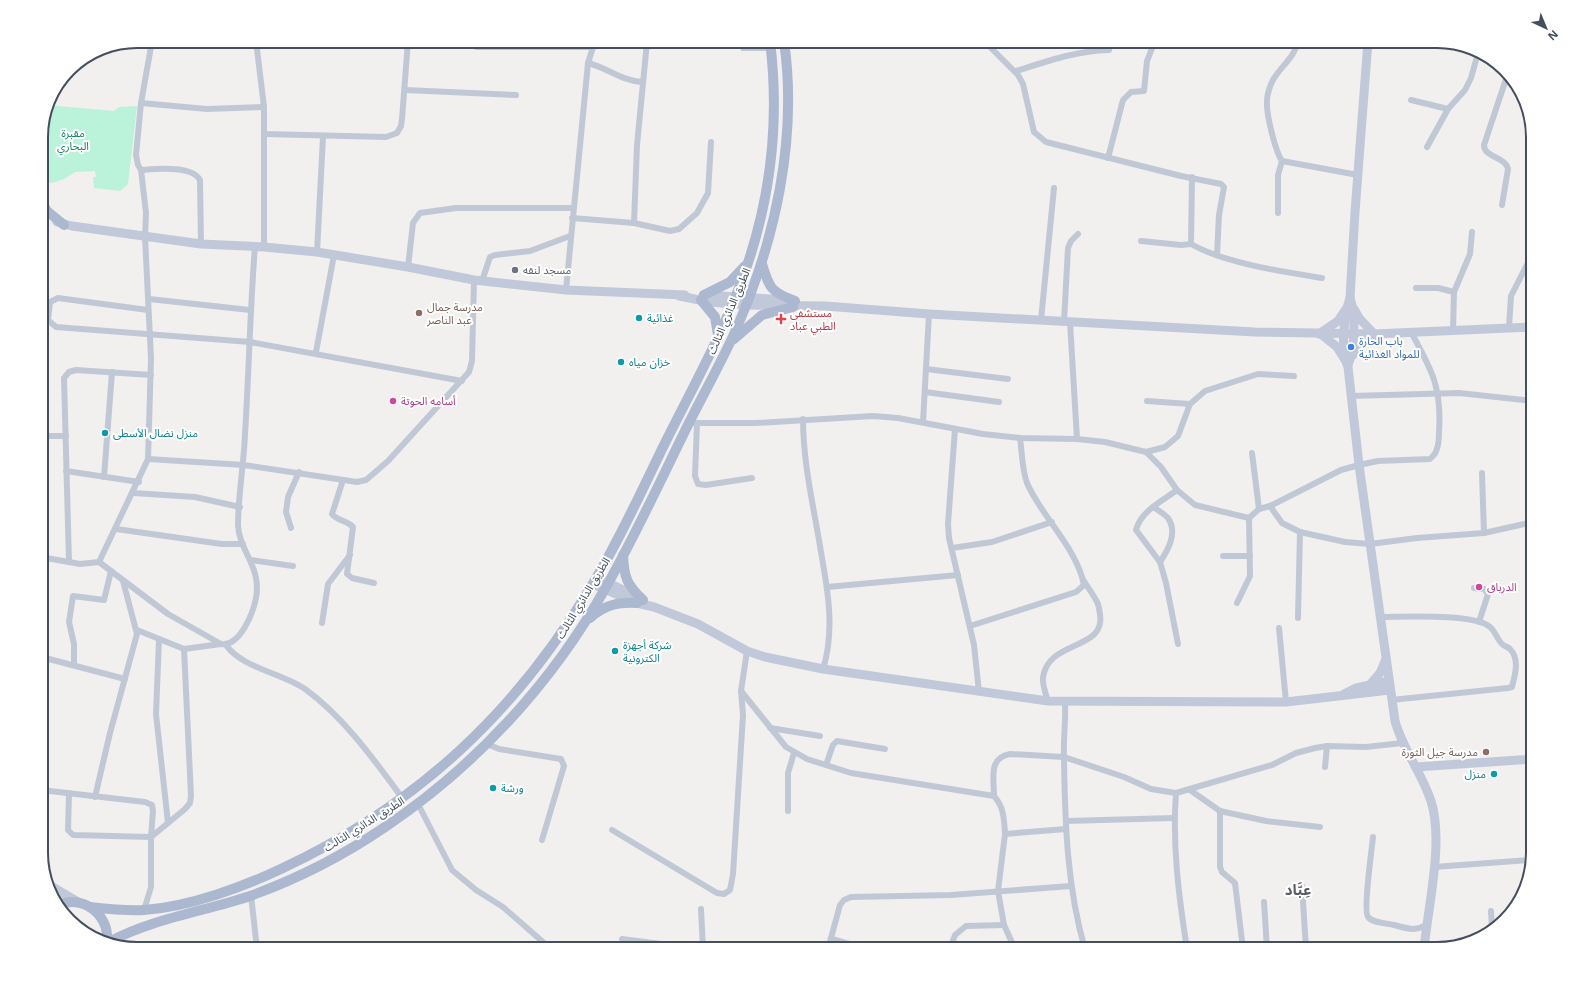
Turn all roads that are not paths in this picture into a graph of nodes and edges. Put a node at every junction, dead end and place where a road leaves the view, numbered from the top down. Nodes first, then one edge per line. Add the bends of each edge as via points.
1 (151, 48) edge
2 (257, 48) edge
3 (408, 48) edge
4 (594, 48) edge
5 (647, 48) edge
6 (770, 48) edge
7 (785, 48) edge
8 (991, 48) edge
9 (1152, 48) edge
10 (1296, 48) edge
11 (1368, 48) edge
12 (1109, 50) dead end
13 (1477, 58) edge
14 (588, 63) junction
15 (1016, 71) junction
16 (1506, 80) edge
17 (642, 82) junction
18 (405, 90) junction
19 (516, 95) dead end
20 (1411, 100) dead end
21 (141, 103) junction
22 (264, 107) junction
23 (1448, 110) junction
24 (264, 134) junction
25 (323, 137) junction
26 (710, 142) dead end
27 (1427, 147) dead end
28 (1108, 158) junction
29 (1282, 161) junction
30 (141, 170) junction
31 (1358, 175) junction
32 (1192, 177) junction
33 (1054, 188) dead end
34 (1502, 205) dead end
35 (573, 208) junction
36 (48, 213) edge
37 (1278, 213) dead end
38 (48, 217) edge
39 (572, 218) junction
40 (634, 223) junction
41 (64, 225) junction
42 (48, 226) edge
43 (1472, 232) dead end
44 (1078, 234) dead end
45 (570, 236) junction
46 (145, 237) junction
47 (1141, 242) dead end
48 (201, 244) junction
49 (1191, 244) junction
50 (259, 246) junction
51 (317, 252) junction
52 (334, 255) junction
53 (1217, 255) junction
54 (749, 262) junction
55 (762, 264) junction
56 (408, 267) junction
57 (1526, 267) edge
58 (1322, 278) dead end
59 (478, 280) junction
60 (1416, 288) dead end
61 (566, 290) junction
62 (1454, 292) junction
63 (703, 297) junction
64 (149, 299) junction
65 (734, 300) junction
66 (748, 301) junction
67 (794, 304) junction
68 (1350, 308) junction
69 (148, 310) junction
70 (250, 310) junction
71 (930, 314) junction
72 (1041, 320) junction
73 (1067, 322) junction
74 (1509, 327) junction
75 (1526, 327) edge
76 (1453, 330) junction
77 (1411, 332) junction
78 (151, 334) junction
79 (1349, 334) junction
80 (1376, 334) junction
81 (1320, 335) junction
82 (718, 336) junction
83 (250, 342) junction
84 (730, 344) junction
85 (316, 352) junction
86 (1348, 362) junction
87 (926, 369) junction
88 (112, 372) junction
89 (151, 375) junction
90 (1294, 376) dead end
91 (1008, 379) dead end
92 (462, 381) junction
93 (925, 392) junction
94 (1439, 394) junction
95 (1350, 396) junction
96 (1526, 400) edge
97 (1147, 401) dead end
98 (998, 402) dead end
99 (1190, 404) junction
100 (803, 419) junction
101 (923, 422) junction
102 (692, 423) junction
103 (955, 428) junction
104 (48, 436) edge
105 (66, 436) junction
106 (1020, 438) junction
107 (1077, 439) junction
108 (1146, 452) junction
109 (1252, 453) dead end
110 (148, 459) junction
111 (244, 465) junction
112 (1359, 465) junction
113 (66, 472) junction
114 (300, 472) junction
115 (1482, 473) dead end
116 (104, 477) junction
117 (752, 478) dead end
118 (343, 480) junction
119 (138, 482) junction
120 (1177, 490) junction
121 (133, 494) junction
122 (1270, 506) junction
123 (240, 507) junction
124 (1153, 507) junction
125 (1259, 510) junction
126 (1249, 518) junction
127 (1052, 522) junction
128 (1526, 523) edge
129 (291, 528) dead end
130 (116, 529) junction
131 (1300, 532) junction
132 (1484, 532) junction
133 (243, 544) junction
134 (1370, 544) junction
135 (952, 548) junction
136 (350, 554) junction
137 (623, 554) junction
138 (1223, 556) dead end
139 (1250, 556) junction
140 (48, 558) edge
141 (251, 560) junction
142 (69, 562) junction
143 (99, 562) junction
144 (1160, 562) junction
145 (293, 566) dead end
146 (111, 571) junction
147 (958, 574) junction
148 (1083, 579) junction
149 (595, 580) junction
150 (123, 581) junction
151 (374, 583) dead end
152 (607, 586) junction
153 (827, 587) junction
154 (1474, 588) dead end
155 (640, 602) junction
156 (1238, 603) dead end
157 (1298, 618) dead end
158 (1381, 618) junction
159 (1479, 622) junction
160 (322, 623) dead end
161 (970, 626) junction
162 (580, 628) junction
163 (1279, 628) dead end
164 (137, 630) junction
165 (159, 639) junction
166 (223, 644) junction
167 (1178, 644) dead end
168 (184, 649) junction
169 (747, 651) junction
170 (1386, 657) junction
171 (48, 659) edge
172 (74, 664) junction
173 (823, 669) junction
174 (125, 679) junction
175 (1390, 685) junction
176 (1371, 689) junction
177 (741, 691) junction
178 (979, 692) junction
179 (1048, 701) junction
180 (1065, 702) junction
181 (1286, 702) junction
182 (1391, 702) junction
183 (770, 728) junction
184 (820, 736) dead end
185 (1402, 743) junction
186 (487, 744) junction
187 (1327, 746) junction
188 (885, 749) dead end
189 (794, 753) junction
190 (1064, 757) junction
191 (1526, 760) edge
192 (826, 765) junction
193 (1416, 767) junction
194 (1325, 768) dead end
195 (1190, 790) junction
196 (48, 791) edge
197 (69, 793) junction
198 (1176, 793) junction
199 (994, 796) junction
200 (95, 797) junction
201 (403, 799) junction
202 (418, 804) junction
203 (788, 810) dead end
204 (1220, 811) junction
205 (1174, 818) junction
206 (1066, 821) junction
207 (168, 823) junction
208 (1320, 827) dead end
209 (1066, 829) junction
210 (612, 830) dead end
211 (1005, 834) junction
212 (151, 836) junction
213 (1373, 837) dead end
214 (542, 840) dead end
215 (1525, 860) edge
216 (1434, 867) junction
217 (1071, 886) junction
218 (1302, 886) dead end
219 (56, 889) edge
220 (998, 891) junction
221 (251, 895) junction
222 (78, 902) junction
223 (1264, 902) dead end
224 (64, 904) edge
225 (90, 907) junction
226 (702, 909) dead end
227 (144, 910) junction
228 (1490, 911) dead end
229 (1491, 924) edge
230 (1004, 925) junction
231 (1426, 925) junction
232 (107, 936) edge
233 (115, 939) edge
234 (622, 939) dead end
235 (832, 939) junction
236 (256, 942) edge
237 (543, 942) edge
238 (645, 942) edge
239 (703, 942) edge
240 (831, 942) edge
241 (842, 942) edge
242 (952, 942) edge
243 (1012, 942) edge
244 (1083, 942) edge
245 (1186, 942) edge
246 (1241, 942) edge
247 (1267, 942) edge
248 (1306, 942) edge
249 (1425, 942) edge

1 - 21 street
2 - 22 street
3 - 18 street
4 - 14 street
5 - 17 street via 646,71
6 - 54 main road, الطريق الدائري الثالث via 774,88 772,150 759,227
7 - 55 main road, الطريق الدائري الثالث via 788,91 787,138 778,195
8 - 15 street
9 - 28 street via 1147,61 1144,91 1131,92 1123,100
10 - 29 street via 1273,80 1267,101 1274,142
11 - 31 street
12 - 15 street via 1067,54
13 - 23 street via 1465,90
14 - 17 street via 610,70 628,81
14 - 35 street
15 - 28 street via 1023,84 1034,132 1046,142
16 - 34 street via 1484,145 1487,153 1507,164
17 - 40 street via 636,145
18 - 19 street
18 - 25 street via 401,126 392,136
20 - 23 street
21 - 22 street via 207,109
21 - 30 street via 136,155
22 - 24 street
23 - 27 street
24 - 25 street
24 - 50 street
25 - 51 street
26 - 40 street via 709,187 693,218 679,229 670,231
28 - 32 street
29 - 31 street
29 - 37 street via 1277,187
30 - 46 street via 146,213
30 - 48 street via 186,171 198,177
31 - 68 street
32 - 49 street
32 - 53 street via 1217,182 1224,187 1219,215
33 - 72 street
35 - 39 street
35 - 56 street via 456,208 425,211 420,213 413,223
36 - 41 main road
38 - 41 street
39 - 40 street
39 - 45 street
41 - 42 main road
41 - 46 street
43 - 62 street via 1470,254
44 - 73 street via 1068,248
45 - 59 street via 530,251 490,257
45 - 61 street
46 - 48 street
46 - 64 street
47 - 49 street
48 - 50 street
49 - 53 street
50 - 51 street
50 - 70 street
51 - 52 street
52 - 56 street
52 - 85 street
53 - 58 street via 1261,267
54 - 63 main road via 730,282
54 - 65 main road, الطريق الدائري الثالث
55 - 66 main road, الطريق الدائري الثالث
55 - 67 main road via 771,289
56 - 59 street
57 - 74 street via 1511,296
59 - 61 street
59 - 92 street via 472,367
60 - 62 street via 1438,288
61 - 63 street
62 - 76 street
63 - 65 street
63 - 82 main road via 715,317
64 - 69 street
64 - 70 street
65 - 66 street
65 - 82 main road, الطريق الدائري الثالث
66 - 67 street
66 - 84 main road, الطريق الدائري الثالث
67 - 71 street
67 - 84 main road via 762,315
68 - 79 street
68 - 80 street
68 - 81 street
69 - 78 street
69 - 78 street via 58,298 50,302 48,320 56,327
70 - 83 street
71 - 72 street
71 - 87 street
72 - 73 street
73 - 81 street
73 - 107 street
74 - 75 street
74 - 76 street
76 - 77 street
77 - 80 street
77 - 94 street via 1431,370
78 - 83 street
78 - 89 street
79 - 80 street
79 - 81 street
79 - 86 street
80 - 86 street via 1362,343
81 - 86 street via 1338,347
82 - 149 main road, الطريق الدائري الثالث
83 - 85 street
83 - 111 street
84 - 102 main road, الطريق الدائري الثالث
85 - 92 street
86 - 95 street
87 - 91 street
87 - 93 street
88 - 89 street
88 - 105 street via 76,370 65,375
88 - 116 street
89 - 110 street
90 - 99 street via 1258,374 1205,391
92 - 118 street via 375,473 366,480 357,482
93 - 98 street
93 - 101 street
94 - 95 street
94 - 96 street via 1459,393
94 - 112 street via 1439,436 1434,456 1430,459 1378,461
95 - 112 street
97 - 99 street
99 - 108 street via 1178,436 1165,447
100 - 101 street via 873,416
100 - 102 street via 756,423
100 - 153 street via 804,448
101 - 103 street
102 - 117 street via 695,476 698,484
102 - 137 main road, الطريق الدائري الثالث
103 - 106 street
103 - 135 street via 948,524
104 - 105 street
105 - 113 street
106 - 107 street
106 - 127 street via 1026,482
107 - 108 street via 1105,442
108 - 120 street via 1161,467
109 - 125 street
110 - 111 street
110 - 119 street
111 - 114 street
111 - 123 street
112 - 122 street via 1334,473
112 - 134 street
113 - 116 street
113 - 142 street
114 - 118 street
114 - 129 street via 288,497 286,512
115 - 132 street
116 - 119 street
118 - 136 street via 332,514 353,527
119 - 121 street
120 - 124 street
120 - 126 street via 1195,505
121 - 123 street via 195,498
121 - 130 street
122 - 125 street
122 - 131 street via 1282,523
123 - 133 street via 238,527
124 - 144 street via 1171,524 1172,538
124 - 144 street via 1138,522 1136,530
125 - 126 street
126 - 139 street
127 - 135 street via 992,542
127 - 148 street
128 - 132 street
130 - 133 street via 222,544
130 - 143 street
131 - 134 street via 1345,542
131 - 157 street
132 - 134 street
133 - 141 street
134 - 158 street
135 - 147 street
136 - 151 street via 347,574 352,578
136 - 160 street via 328,584
137 - 152 main road, الطريق الدائري الثالث
137 - 155 main road via 626,579
138 - 139 street
139 - 156 street via 1250,576
140 - 142 street
141 - 145 street
141 - 166 street via 257,583 256,598 239,636
142 - 143 street
143 - 146 street
144 - 167 street
146 - 150 street
146 - 172 street via 104,600 73,596 69,622 74,644
147 - 153 street
147 - 161 street
148 - 161 street via 1084,585 1076,592
148 - 179 street via 1098,603 1101,620 1097,633 1056,655 1047,666 1042,678
149 - 152 street
149 - 201 main road, الطريق الدائري الثالث via 542,661 505,706 448,762
150 - 164 street
150 - 166 street via 168,614
152 - 155 street
152 - 162 main road, الطريق الدائري الثالث
153 - 173 street via 829,645
154 - 159 street via 1484,589 1488,594
155 - 162 main road via 615,603 604,608
155 - 169 street via 698,624
158 - 159 street via 1430,616
158 - 170 street
159 - 182 street via 1489,626 1514,656 1515,676 1512,687
161 - 178 street
162 - 186 main road, الطريق الدائري الثالث via 532,694
163 - 181 street
164 - 165 street
164 - 174 street
165 - 168 street
165 - 207 street via 156,714
166 - 168 street
166 - 201 street via 237,656 295,683 315,697 347,729
168 - 207 street via 191,796 190,803 185,809
169 - 173 street
169 - 177 street
170 - 175 street
170 - 176 street
171 - 172 street
172 - 174 street
173 - 178 street
174 - 200 street
175 - 176 street
175 - 182 street
176 - 181 street via 1356,688 1343,694
176 - 182 street
177 - 183 street
177 - 210 street via 742,715 730,890 724,894 717,893
178 - 179 street
179 - 180 street
180 - 181 street
180 - 190 street
182 - 185 street
183 - 184 street
183 - 189 street
185 - 187 street via 1366,747
185 - 193 street
186 - 202 main road, الطريق الدائري الثالث
186 - 214 street via 499,749 561,759 563,762 564,766
187 - 194 street
187 - 195 street via 1296,753 1272,765
188 - 192 street via 837,741
189 - 192 street
189 - 203 street via 788,773
190 - 198 street via 1151,789
190 - 199 street via 1002,755 995,764
190 - 206 street
191 - 193 street
192 - 199 street via 851,773
193 - 216 street via 1431,803 1435,840
195 - 198 street
195 - 204 street
196 - 197 street
197 - 200 street
197 - 212 street via 68,830 73,836
198 - 205 street
199 - 211 street via 1003,810
200 - 212 street via 149,803 153,811
201 - 227 main road, الطريق الدائري الثالث via 326,846 278,871 187,902
202 - 221 main road, الطريق الدائري الثالث via 349,850
202 - 237 street via 452,870 476,890 503,907
204 - 208 street via 1266,821
204 - 246 street via 1220,867 1235,884
205 - 206 street
205 - 245 street
206 - 209 street
207 - 212 street
209 - 211 street
209 - 217 street
211 - 220 street
212 - 227 street via 151,887
213 - 231 street via 1366,902 1368,917 1414,930
215 - 216 street
216 - 231 street
217 - 220 street
217 - 244 street
218 - 248 street
219 - 222 street
220 - 230 street
220 - 235 street via 951,895 890,895 844,900 840,905
221 - 233 main road, الطريق الدائري الثالث via 136,929
221 - 236 street
222 - 224 main road
222 - 225 main road
223 - 247 street
225 - 227 main road, الطريق الدائري الثالث via 122,911
225 - 232 main road via 102,918
226 - 239 street
228 - 229 street
230 - 242 street via 966,926 955,934
230 - 243 street
231 - 249 street
234 - 238 street
235 - 240 street
235 - 241 street

